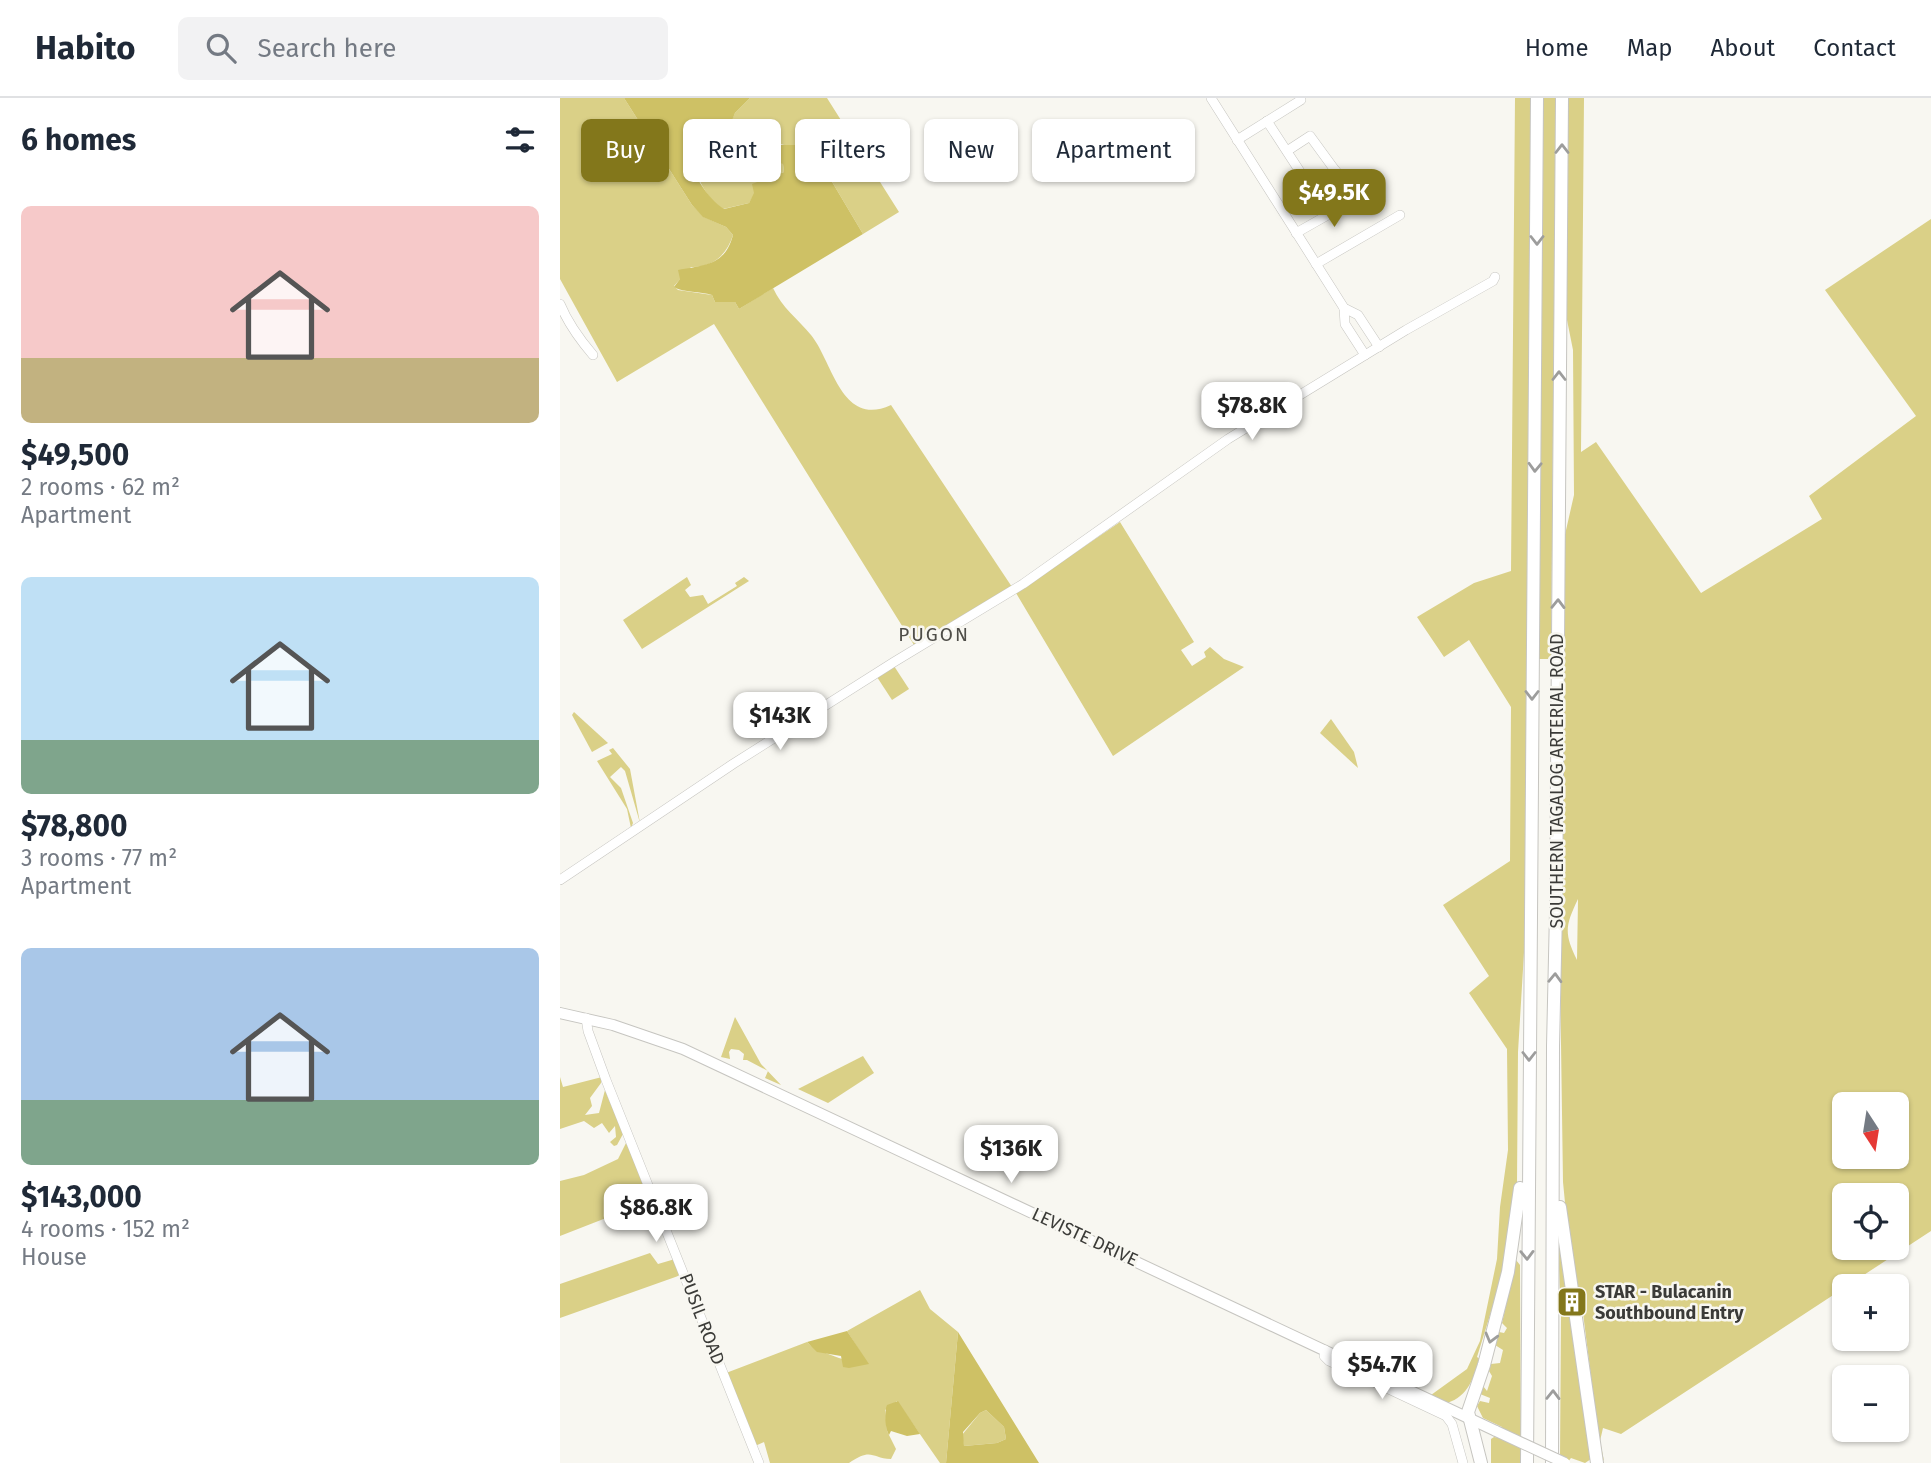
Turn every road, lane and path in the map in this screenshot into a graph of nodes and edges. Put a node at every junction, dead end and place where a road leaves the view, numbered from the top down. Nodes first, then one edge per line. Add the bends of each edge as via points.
1 (1211, 98) edge
2 (1537, 98) edge
3 (1562, 98) edge
4 (1301, 100) dead end
5 (1267, 121) junction
6 (1237, 139) junction
7 (1287, 151) junction
8 (1336, 171) junction
9 (1400, 215) dead end
10 (1297, 233) junction
11 (1316, 264) junction
12 (1496, 277) dead end
13 (560, 304) edge
14 (1344, 308) junction
15 (1378, 347) junction
16 (593, 355) dead end
17 (1365, 355) junction
18 (560, 880) edge
19 (560, 1013) edge
20 (586, 1018) junction
21 (1529, 1088) junction
22 (1553, 1122) junction
23 (1325, 1350) junction
24 (1468, 1418) junction
25 (759, 1463) edge
26 (1463, 1463) edge
27 (1481, 1463) edge
28 (1527, 1463) edge
29 (1552, 1463) edge
30 (1565, 1463) edge
31 (1597, 1463) edge

1 - 6 street
2 -> 21 highway, SOUTHERN TAGALOG ARTERIAL ROAD
22 -> 3 highway, SOUTHERN TAGALOG ARTERIAL ROAD
4 - 5 street
5 - 6 street
5 - 7 street
6 - 10 street
7 - 8 street via 1310,136
7 - 8 street via 1310,187
8 - 10 street via 1356,199
9 - 11 street
10 - 11 street
11 - 14 street
12 - 15 street
13 - 16 street via 568,323
14 - 15 street via 1358,315
14 - 17 street via 1345,324
15 - 17 street
17 - 18 street via 1186,467 1023,584 733,764
19 - 20 main road, LEVISTE DRIVE
20 - 23 main road, LEVISTE DRIVE via 683,1049
20 - 25 street, PUSIL ROAD via 606,1080
21 -> 24 highway via 1508,1272
21 -> 28 highway, SOUTHERN TAGALOG ARTERIAL ROAD
29 -> 22 highway, SOUTHERN TAGALOG ARTERIAL ROAD
22 - 31 highway via 1563,1243
23 - 24 main road, LEVISTE DRIVE
23 - 26 street via 1329,1361 1446,1416
24 - 27 highway
24 - 30 main road, LEVISTE DRIVE, bridge

